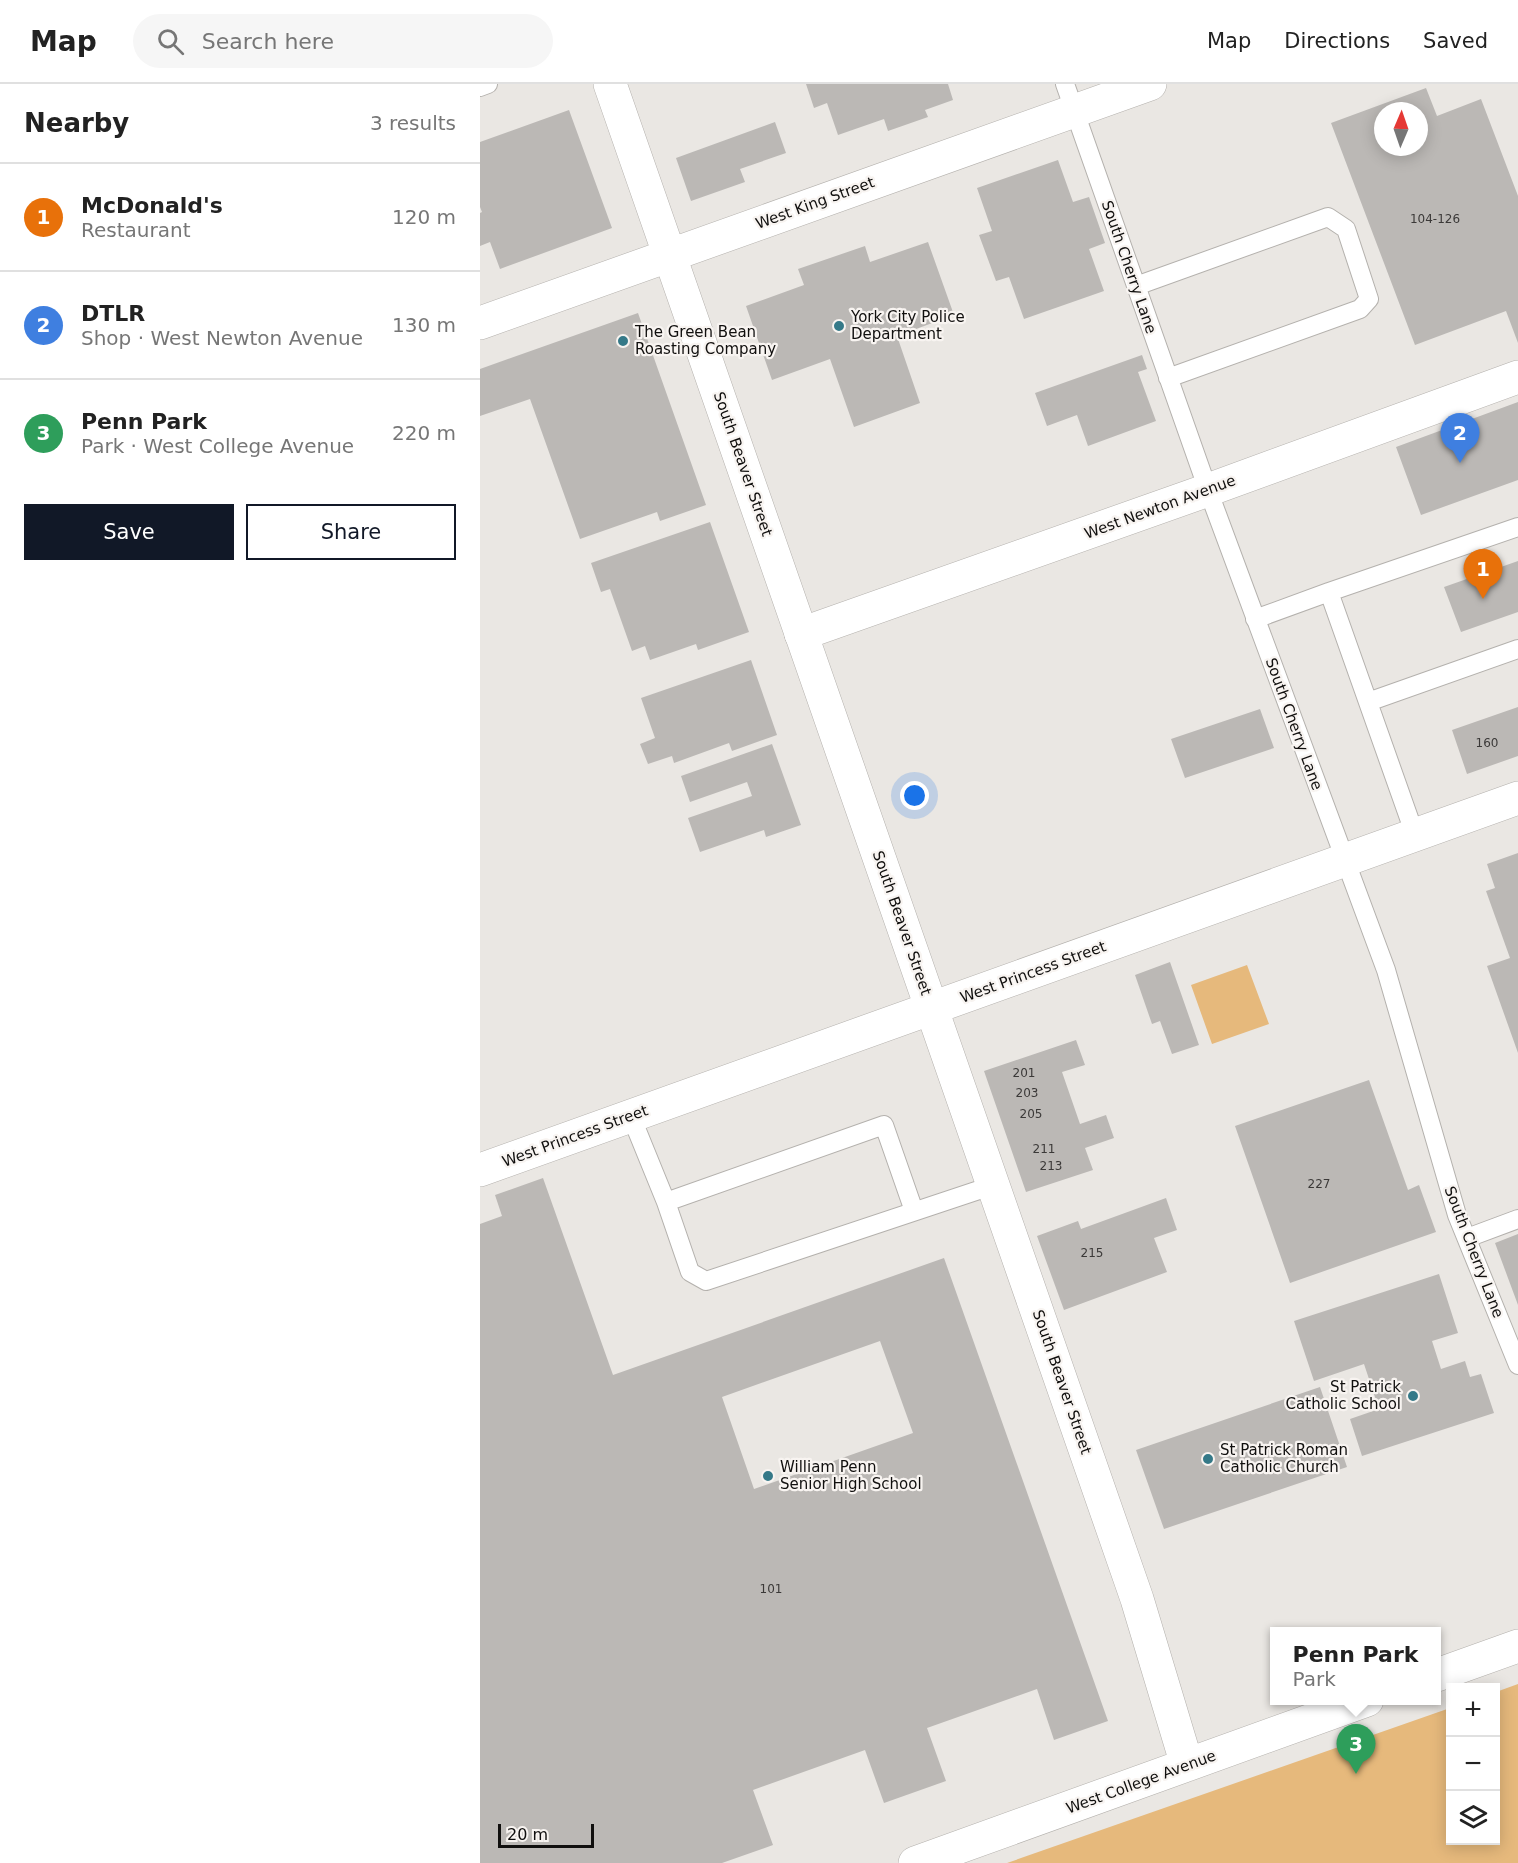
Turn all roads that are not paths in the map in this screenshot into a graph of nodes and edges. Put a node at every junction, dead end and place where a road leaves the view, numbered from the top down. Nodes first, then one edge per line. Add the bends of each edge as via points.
1 (488, 84) edge
2 (610, 84) edge
3 (1150, 84) edge
4 (480, 87) edge
5 (1070, 97) edge
6 (670, 255) junction
7 (1136, 286) junction
8 (480, 323) edge
9 (1518, 377) edge
10 (1168, 378) junction
11 (1208, 490) junction
12 (1518, 527) edge
13 (1329, 592) junction
14 (1255, 619) junction
15 (801, 633) junction
16 (1518, 649) edge
17 (1368, 702) junction
18 (1518, 798) edge
19 (1415, 835) junction
20 (1344, 860) junction
21 (932, 1008) junction
22 (631, 1116) junction
23 (480, 1170) edge
24 (994, 1185) junction
25 (666, 1202) junction
26 (914, 1211) junction
27 (1518, 1219) edge
28 (1467, 1238) junction
29 (1518, 1365) edge
30 (1518, 1646) edge
31 (1441, 1674) edge
32 (1356, 1705) edge
33 (1187, 1765) junction
34 (915, 1863) edge

1 - 4 lane
2 - 6 street, South Beaver Street
3 - 5 street, West King Street
5 - 6 street, West King Street
5 - 7 lane, South Cherry Lane
6 - 8 street, West King Street
6 - 15 street, South Beaver Street
7 - 10 lane, South Cherry Lane
7 - 10 lane via 1328,217 1346,229 1369,299 1360,309
9 - 11 street, West Newton Avenue
10 - 11 lane, South Cherry Lane
11 - 14 lane, South Cherry Lane
11 - 15 street, West Newton Avenue
12 - 13 lane
13 - 14 lane
13 - 17 lane
14 - 20 lane, South Cherry Lane
15 - 21 street, South Beaver Street
16 - 17 lane
17 - 19 lane
18 - 19 street, West Princess Street
19 - 20 street, West Princess Street
20 - 21 street, West Princess Street
20 - 28 lane, South Cherry Lane via 1386,970
21 - 22 street, West Princess Street
21 - 24 street, South Beaver Street
22 - 23 street, West Princess Street
22 - 25 lane
24 - 26 lane
24 - 33 street, South Beaver Street via 1137,1599
25 - 26 lane via 690,1272 706,1281
25 - 26 lane via 884,1125
27 - 28 lane
28 - 29 lane, South Cherry Lane
30 - 31 street
32 - 33 street, West College Avenue
33 - 34 street, West College Avenue

